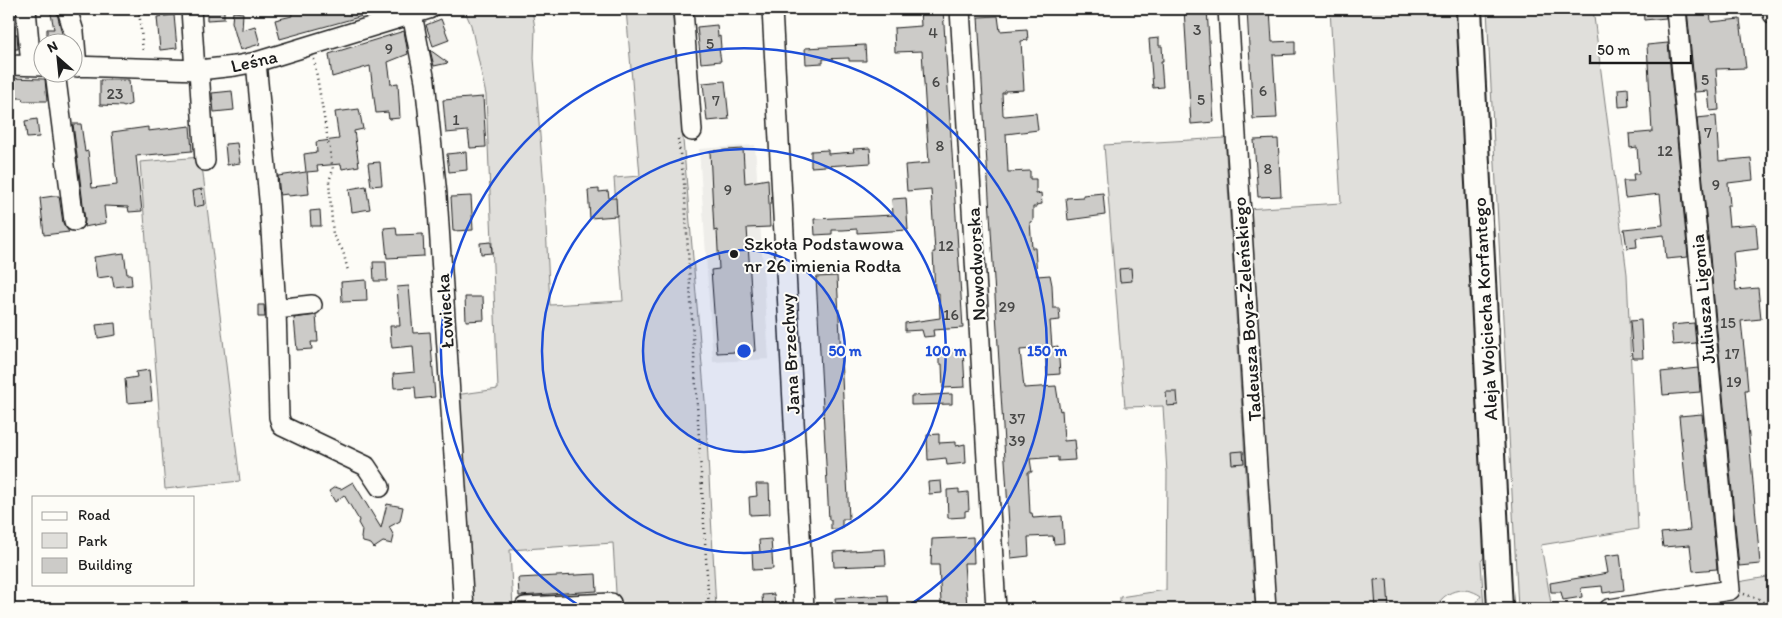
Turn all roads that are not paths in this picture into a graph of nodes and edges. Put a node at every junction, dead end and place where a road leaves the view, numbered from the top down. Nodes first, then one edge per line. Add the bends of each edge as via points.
1 (26, 9) edge
2 (67, 9) edge
3 (191, 9) edge
4 (683, 9) edge
5 (772, 9) edge
6 (960, 9) edge
7 (1228, 9) edge
8 (1469, 9) edge
9 (1676, 9) edge
10 (1773, 9) edge
11 (421, 11) edge
12 (1773, 14) edge
13 (74, 32) edge
14 (32, 40) edge
15 (256, 62) junction
16 (9, 65) edge
17 (32, 66) edge
18 (82, 67) edge
19 (197, 70) junction
20 (56, 82) edge
21 (685, 134) road end
22 (205, 161) dead end
23 (74, 221) dead end
24 (312, 305) dead end
25 (276, 309) junction
26 (380, 487) dead end
27 (525, 607) dead end
28 (464, 609) edge
29 (611, 609) edge
30 (804, 609) edge
31 (996, 609) edge
32 (1266, 609) edge
33 (1500, 609) edge
34 (1609, 609) edge

1 - 14 street
2 - 13 street
3 - 19 street
4 - 21 street
5 - 30 street, Jana Brzechwy
6 - 31 street, Nowodworska
7 - 32 street, Tadeusza Boya-Żeleńskiego
8 - 33 main road, Aleja Wojciecha Korfantego
9 - 34 street, Juliusza Ligonia via 1730,590
10 - 12 street
11 - 15 street, Leśna
11 - 28 street, Łowiecka via 437,195
15 - 19 street, Leśna
15 - 25 street
16 - 17 street
18 - 19 street, Leśna
19 - 22 street
20 - 23 street
24 - 25 street
25 - 26 street via 279,417 282,426 366,466
27 - 29 street via 611,603

